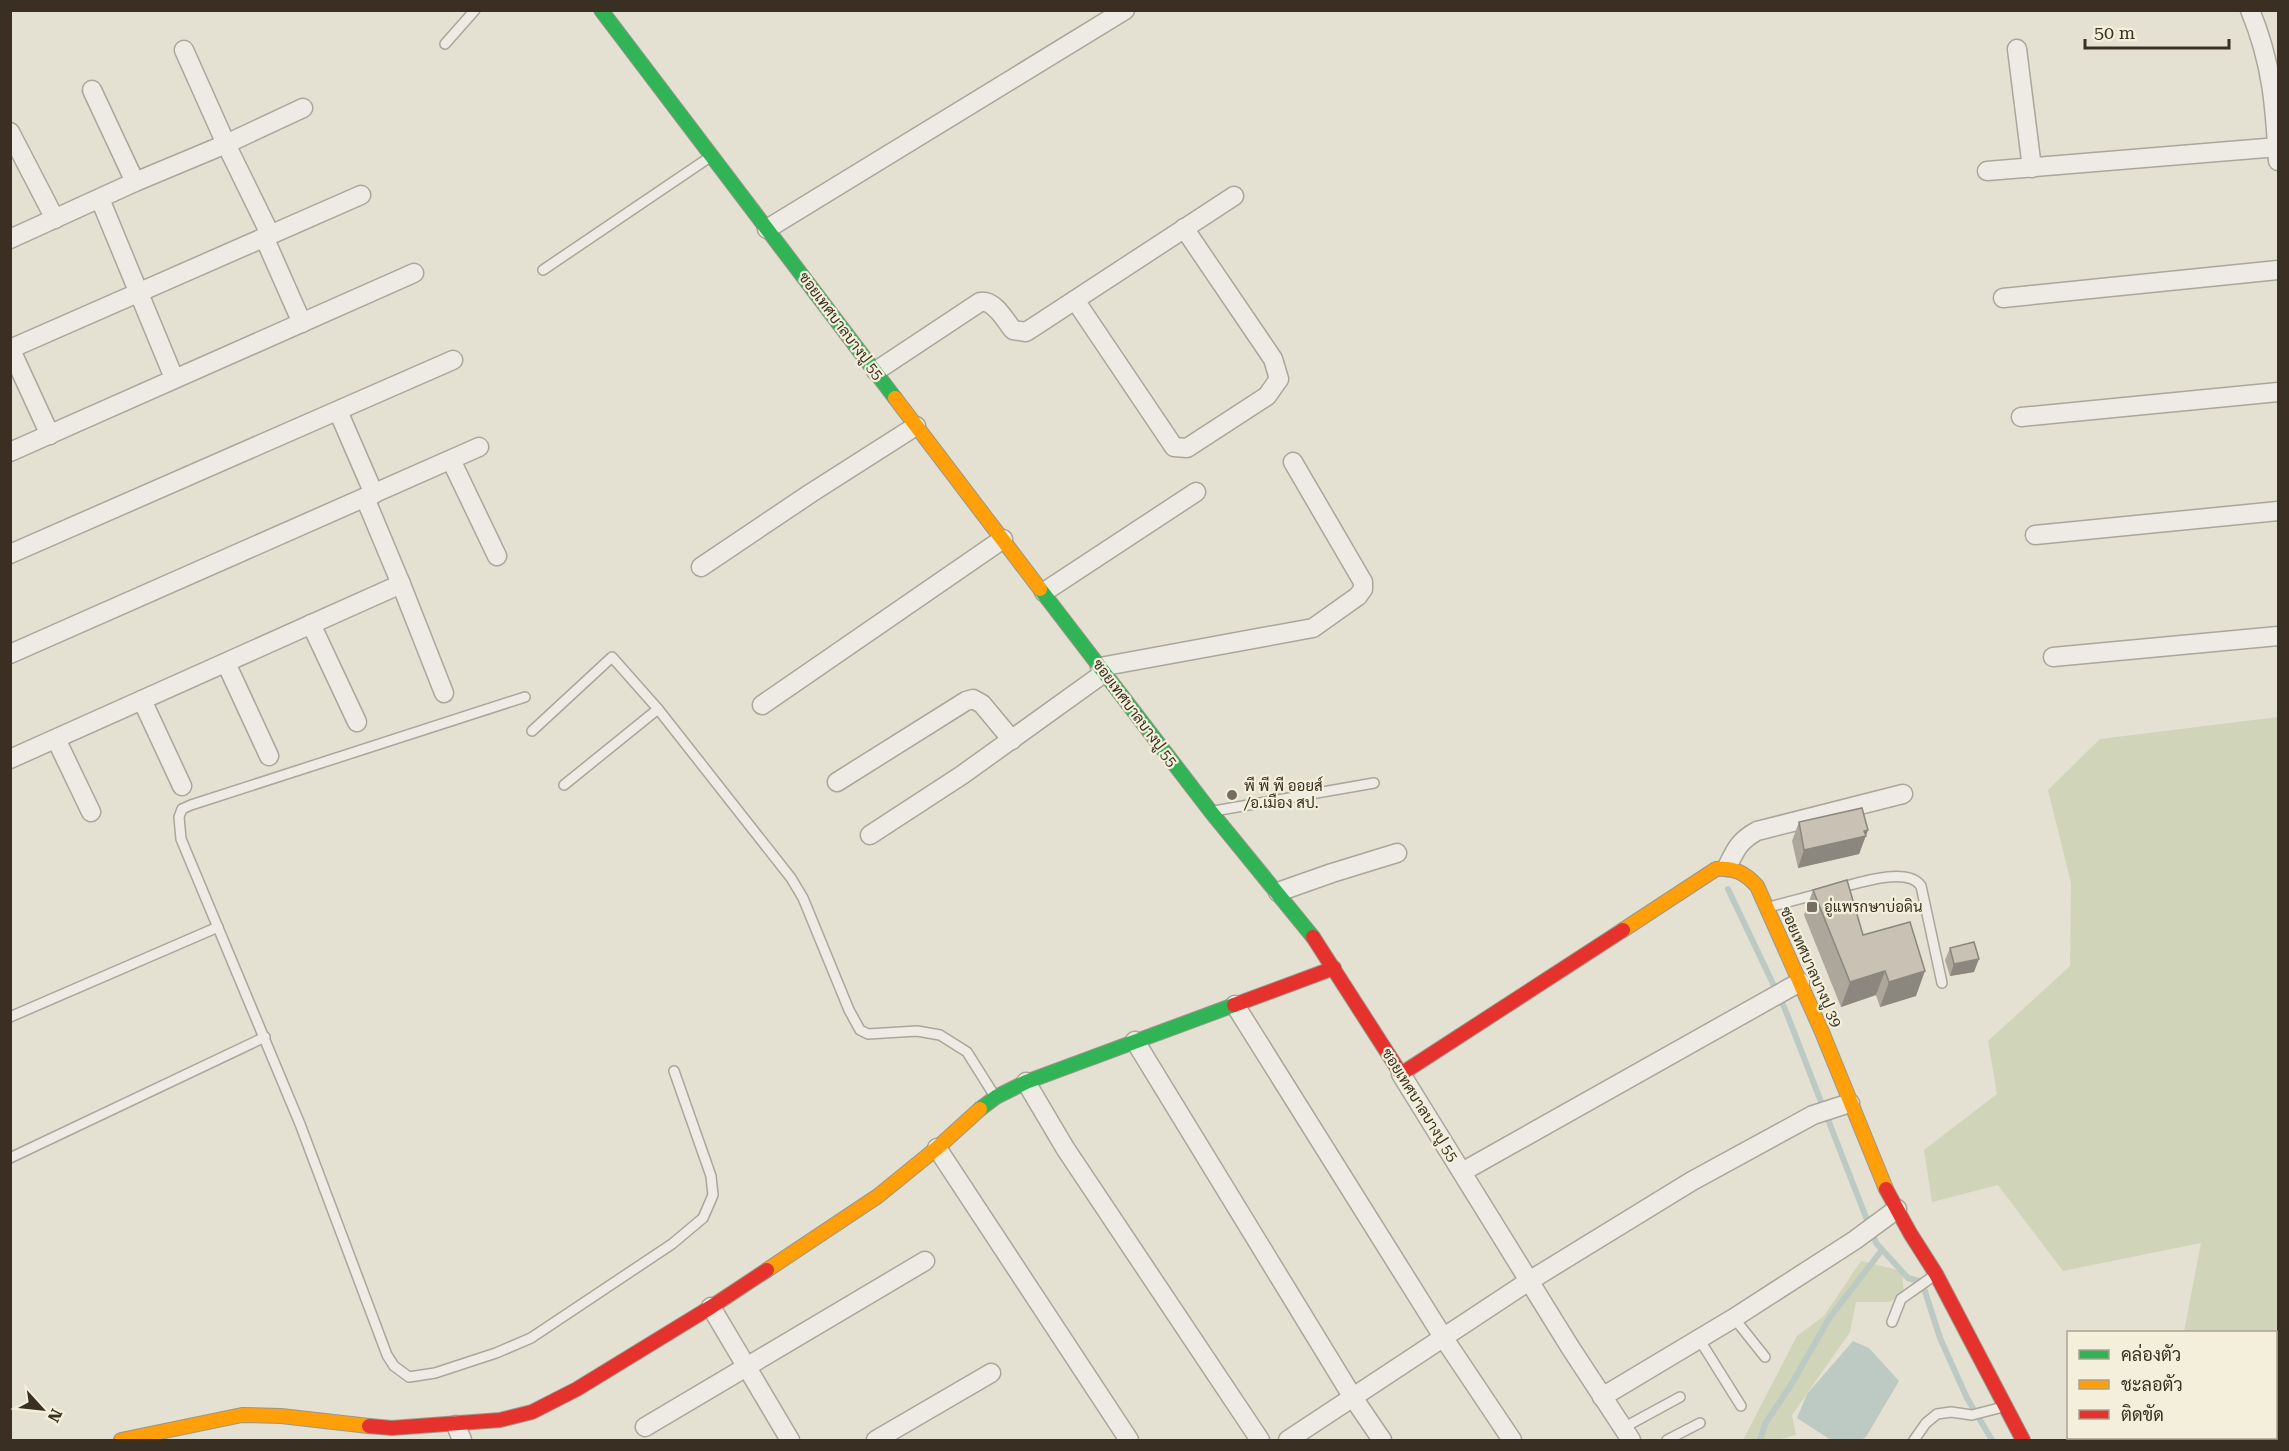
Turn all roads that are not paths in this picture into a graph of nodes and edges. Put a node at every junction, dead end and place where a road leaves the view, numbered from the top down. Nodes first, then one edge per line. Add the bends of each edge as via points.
1 (475, 10) edge
2 (601, 10) edge
3 (1125, 10) edge
4 (2250, 10) edge
5 (445, 44) dead end
6 (2017, 49) dead end
7 (184, 50) dead end
8 (2273, 54) edge
9 (92, 90) dead end
10 (303, 108) dead end
11 (10, 132) edge
12 (226, 144) junction
13 (2278, 154) edge
14 (712, 155) junction
15 (2032, 168) junction
16 (1987, 171) dead end
17 (135, 182) junction
18 (361, 195) dead end
19 (1234, 196) dead end
20 (100, 199) junction
21 (55, 219) junction
22 (1185, 228) junction
23 (767, 229) junction
24 (267, 236) junction
25 (10, 239) edge
26 (543, 270) dead end
27 (2278, 270) edge
28 (414, 273) dead end
29 (138, 292) junction
30 (2002, 298) dead end
31 (1075, 300) junction
32 (302, 322) junction
33 (11, 348) edge
34 (453, 360) dead end
35 (876, 371) junction
36 (174, 378) junction
37 (2278, 392) edge
38 (338, 411) junction
39 (2021, 417) dead end
40 (916, 426) junction
41 (50, 435) junction
42 (479, 447) dead end
43 (10, 452) edge
44 (451, 460) junction
45 (1293, 462) dead end
46 (1196, 492) dead end
47 (370, 496) junction
48 (2278, 511) edge
49 (2035, 536) dead end
50 (1004, 539) junction
51 (10, 554) edge
52 (497, 555) dead end
53 (701, 567) dead end
54 (401, 584) junction
55 (1044, 592) junction
56 (311, 624) junction
57 (2278, 636) edge
58 (10, 654) edge
59 (2053, 657) dead end
60 (226, 663) junction
61 (1102, 670) junction
62 (444, 693) dead end
63 (525, 697) dead end
64 (142, 700) junction
65 (762, 705) dead end
66 (658, 709) junction
67 (357, 722) dead end
68 (532, 731) dead end
69 (56, 739) junction
70 (1012, 740) junction
71 (269, 756) dead end
72 (10, 759) edge
73 (837, 782) dead end
74 (1374, 783) dead end
75 (564, 785) dead end
76 (182, 786) dead end
77 (1903, 794) dead end
78 (91, 812) dead end
79 (1212, 812) junction
80 (870, 835) dead end
81 (1397, 853) dead end
82 (1727, 867) junction
83 (1278, 892) junction
84 (1767, 908) junction
85 (218, 927) junction
86 (1334, 968) junction
87 (1942, 983) dead end
88 (1785, 990) junction
89 (1235, 1005) junction
90 (10, 1017) edge
91 (265, 1037) junction
92 (1135, 1041) junction
93 (674, 1071) dead end
94 (1401, 1074) junction
95 (1026, 1082) junction
96 (996, 1097) junction
97 (1842, 1105) junction
98 (937, 1148) junction
99 (10, 1158) edge
100 (1462, 1172) junction
101 (1897, 1209) junction
102 (925, 1261) dead end
103 (1932, 1276) junction
104 (1529, 1281) junction
105 (711, 1307) junction
106 (1734, 1318) junction
107 (1892, 1322) dead end
108 (1443, 1337) junction
109 (1699, 1339) junction
110 (1765, 1357) dead end
111 (747, 1368) junction
112 (991, 1373) dead end
113 (1352, 1396) junction
114 (1602, 1397) junction
115 (1680, 1397) dead end
116 (1741, 1406) dead end
117 (2005, 1406) junction
118 (1700, 1423) dead end
119 (645, 1427) dead end
120 (449, 1433) edge
121 (1627, 1434) edge
122 (121, 1440) edge
123 (790, 1440) edge
124 (876, 1440) edge
125 (1129, 1440) edge
126 (1260, 1440) edge
127 (1288, 1440) edge
128 (1382, 1440) edge
129 (1512, 1440) edge
130 (1667, 1440) edge
131 (1914, 1440) edge
132 (2023, 1440) edge

1 - 5 lane
2 - 14 street, ซอยเทศบาลบางปู 55
3 - 23 street
4 - 8 street
6 - 15 street
7 - 12 street
8 - 13 street
9 - 17 street
10 - 12 street
11 - 21 street
12 - 17 street
12 - 24 street
13 - 15 street
14 - 23 street, ซอยเทศบาลบางปู 55
14 - 26 lane
15 - 16 street
17 - 20 street
18 - 24 street
19 - 22 street
20 - 21 street
20 - 29 street
21 - 25 street
22 - 31 street
22 - 31 street via 1273,359 1279,379 1257,403 1187,448 1174,447
23 - 35 street, ซอยเทศบาลบางปู 55
24 - 29 street
24 - 32 street
27 - 30 street
28 - 32 street
29 - 33 street
29 - 36 street
31 - 35 street via 1026,332 1013,330 992,303 980,302
32 - 36 street
33 - 41 street
34 - 38 street
35 - 40 street, ซอยเทศบาลบางปู 55
36 - 41 street
37 - 39 street
38 - 47 street
38 - 51 street
40 - 50 street, ซอยเทศบาลบางปู 55
40 - 53 street
41 - 43 street
42 - 44 street
44 - 47 street
44 - 52 street
45 - 61 street via 1363,582 1358,596 1313,628
46 - 55 street
47 - 54 street
47 - 58 street
48 - 49 street
50 - 55 street, ซอยเทศบาลบางปู 55
50 - 65 street
54 - 56 street
54 - 62 street
55 - 61 street, ซอยเทศบาลบางปู 55
56 - 60 street
56 - 67 street
57 - 59 street
60 - 64 street
60 - 71 street
61 - 70 street
61 - 79 street, ซอยเทศบาลบางปู 55
63 - 85 lane via 182,809 181,839
64 - 69 street
64 - 76 street
66 - 68 lane via 612,657
66 - 75 lane
66 - 96 lane via 791,878 860,1030 881,1035 917,1031 940,1035 967,1052
69 - 72 street
69 - 78 street
70 - 73 street via 982,704 973,699
70 - 80 street
74 - 79 lane
77 - 82 street via 1757,831 1744,838
79 - 83 street, ซอยเทศบาลบางปู 55
81 - 83 street
82 - 84 street, ซอยเทศบาลบางปู 39 via 1748,876
82 - 94 street via 1707,874
83 - 86 street, ซอยเทศบาลบางปู 55
84 - 87 lane via 1873,879 1913,879 1921,886
84 - 88 street, ซอยเทศบาลบางปู 39
85 - 90 lane
85 - 91 lane
86 - 89 street
86 - 94 street, ซอยเทศบาลบางปู 55
88 - 97 street, ซอยเทศบาลบางปู 39
88 - 100 street
89 - 92 street
89 - 108 street
91 - 93 lane via 387,1355 393,1366 409,1377 445,1370 531,1338 672,1244 703,1218 712,1195 711,1176
91 - 99 lane
92 - 95 street
92 - 113 street
94 - 100 street, ซอยเทศบาลบางปู 55
95 - 96 street
95 - 126 street via 1065,1148
96 - 98 street
97 - 101 street, ซอยเทศบาลบางปู 39
97 - 104 street via 1813,1115 1692,1181
98 - 105 street via 878,1196
98 - 125 street
100 - 104 street, ซอยเทศบาลบางปู 55
101 - 103 street, ซอยเทศบาลบางปู 39
101 - 106 street
102 - 111 street
103 - 107 lane via 1900,1299
103 - 117 street, ซอยเทศบาลบางปู 39
104 - 108 street
104 - 114 street, ซอยเทศบาลบางปู 55
105 - 111 street
105 - 120 street via 532,1412
106 - 109 street
106 - 110 lane
108 - 113 street
108 - 129 street
109 - 114 street
109 - 116 lane
111 - 119 street
111 - 123 street
112 - 124 street
113 - 127 street
113 - 128 street
114 - 121 street, ซอยเทศบาลบางปู 55
115 - 121 lane
117 - 131 lane via 1972,1415 1937,1414
117 - 132 street, ซอยเทศบาลบางปู 39
118 - 130 lane
120 - 122 street via 242,1415

